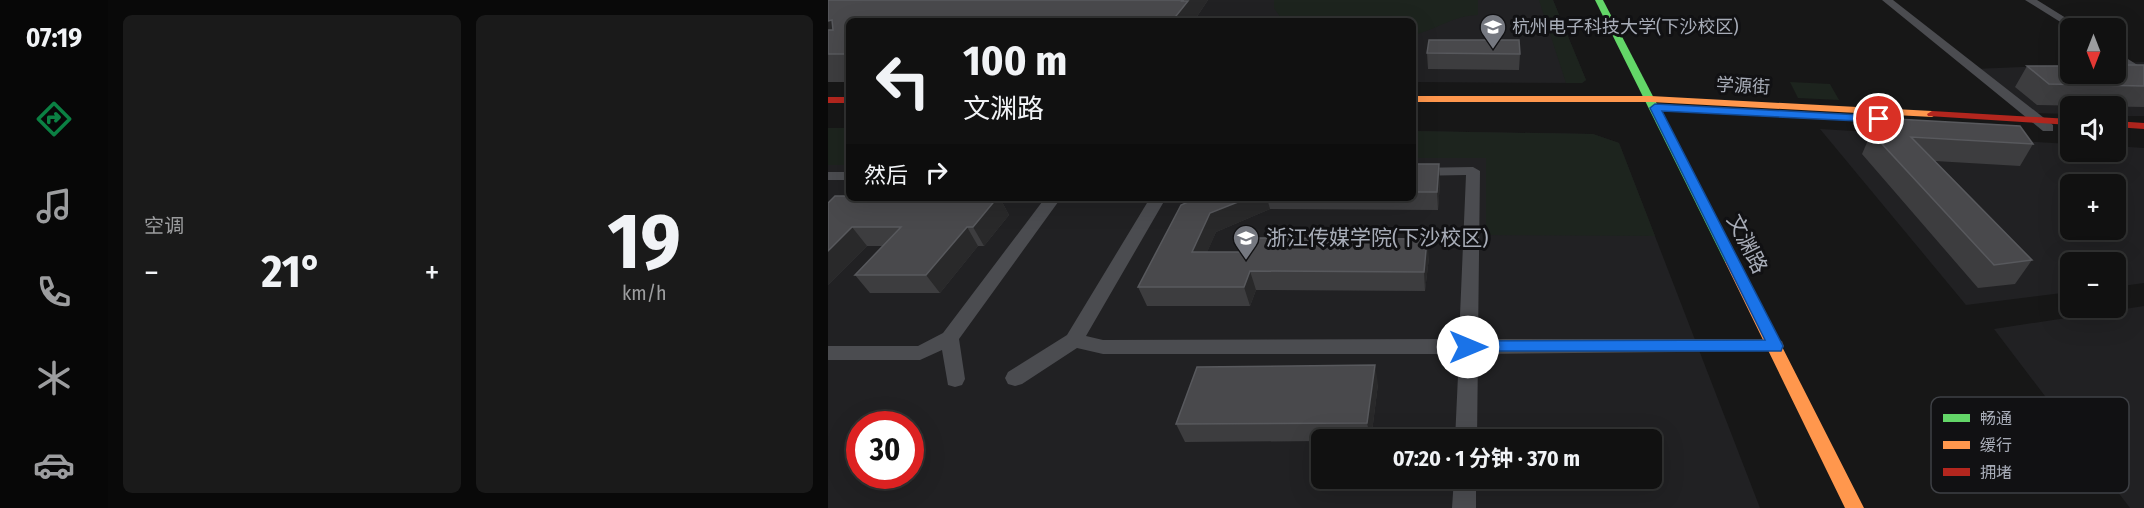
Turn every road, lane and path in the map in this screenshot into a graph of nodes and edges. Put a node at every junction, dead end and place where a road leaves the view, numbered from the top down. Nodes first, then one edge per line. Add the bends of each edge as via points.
1 (1599, 0) edge
2 (1887, 0) edge
3 (2031, 0) edge
4 (2061, 18) edge
5 (2126, 62) edge
6 (2144, 75) edge
7 (1416, 99) edge
8 (828, 100) edge
9 (846, 100) edge
10 (1653, 103) junction
11 (828, 107) edge
12 (846, 107) edge
13 (1416, 108) edge
14 (2060, 123) edge
15 (2043, 124) junction
16 (2126, 125) edge
17 (2144, 126) edge
18 (2060, 127) edge
19 (2126, 131) edge
20 (2144, 132) edge
21 (1416, 171) edge
22 (828, 176) edge
23 (846, 176) edge
24 (1051, 201) edge
25 (1156, 201) edge
26 (950, 338) junction
27 (1074, 340) junction
28 (1775, 346) junction
29 (1468, 347) junction
30 (830, 355) edge
31 (1015, 378) dead end
32 (955, 379) dead end
33 (1466, 429) edge
34 (1465, 489) edge
35 (1464, 508) edge
36 (1855, 508) edge

1 - 10 main road, 文渊路
2 - 15 street
3 - 4 street
5 - 6 street
7 - 10 main road, 学源街
8 - 9 main road
10 - 13 main road, 学源街
10 - 15 main road, 学源街
10 - 28 main road, 文渊路
11 - 12 main road
14 - 15 main road, 学源街
15 - 18 main road, 学源街
16 - 17 main road
19 - 20 main road
21 - 29 street via 1473,171
22 - 23 street
24 - 26 street
25 - 27 street
26 - 30 street via 920,352
26 - 32 street
27 - 29 street via 1103,347
27 - 31 street
28 - 29 street
28 - 36 main road, 文渊路
29 - 33 street
34 - 35 street

